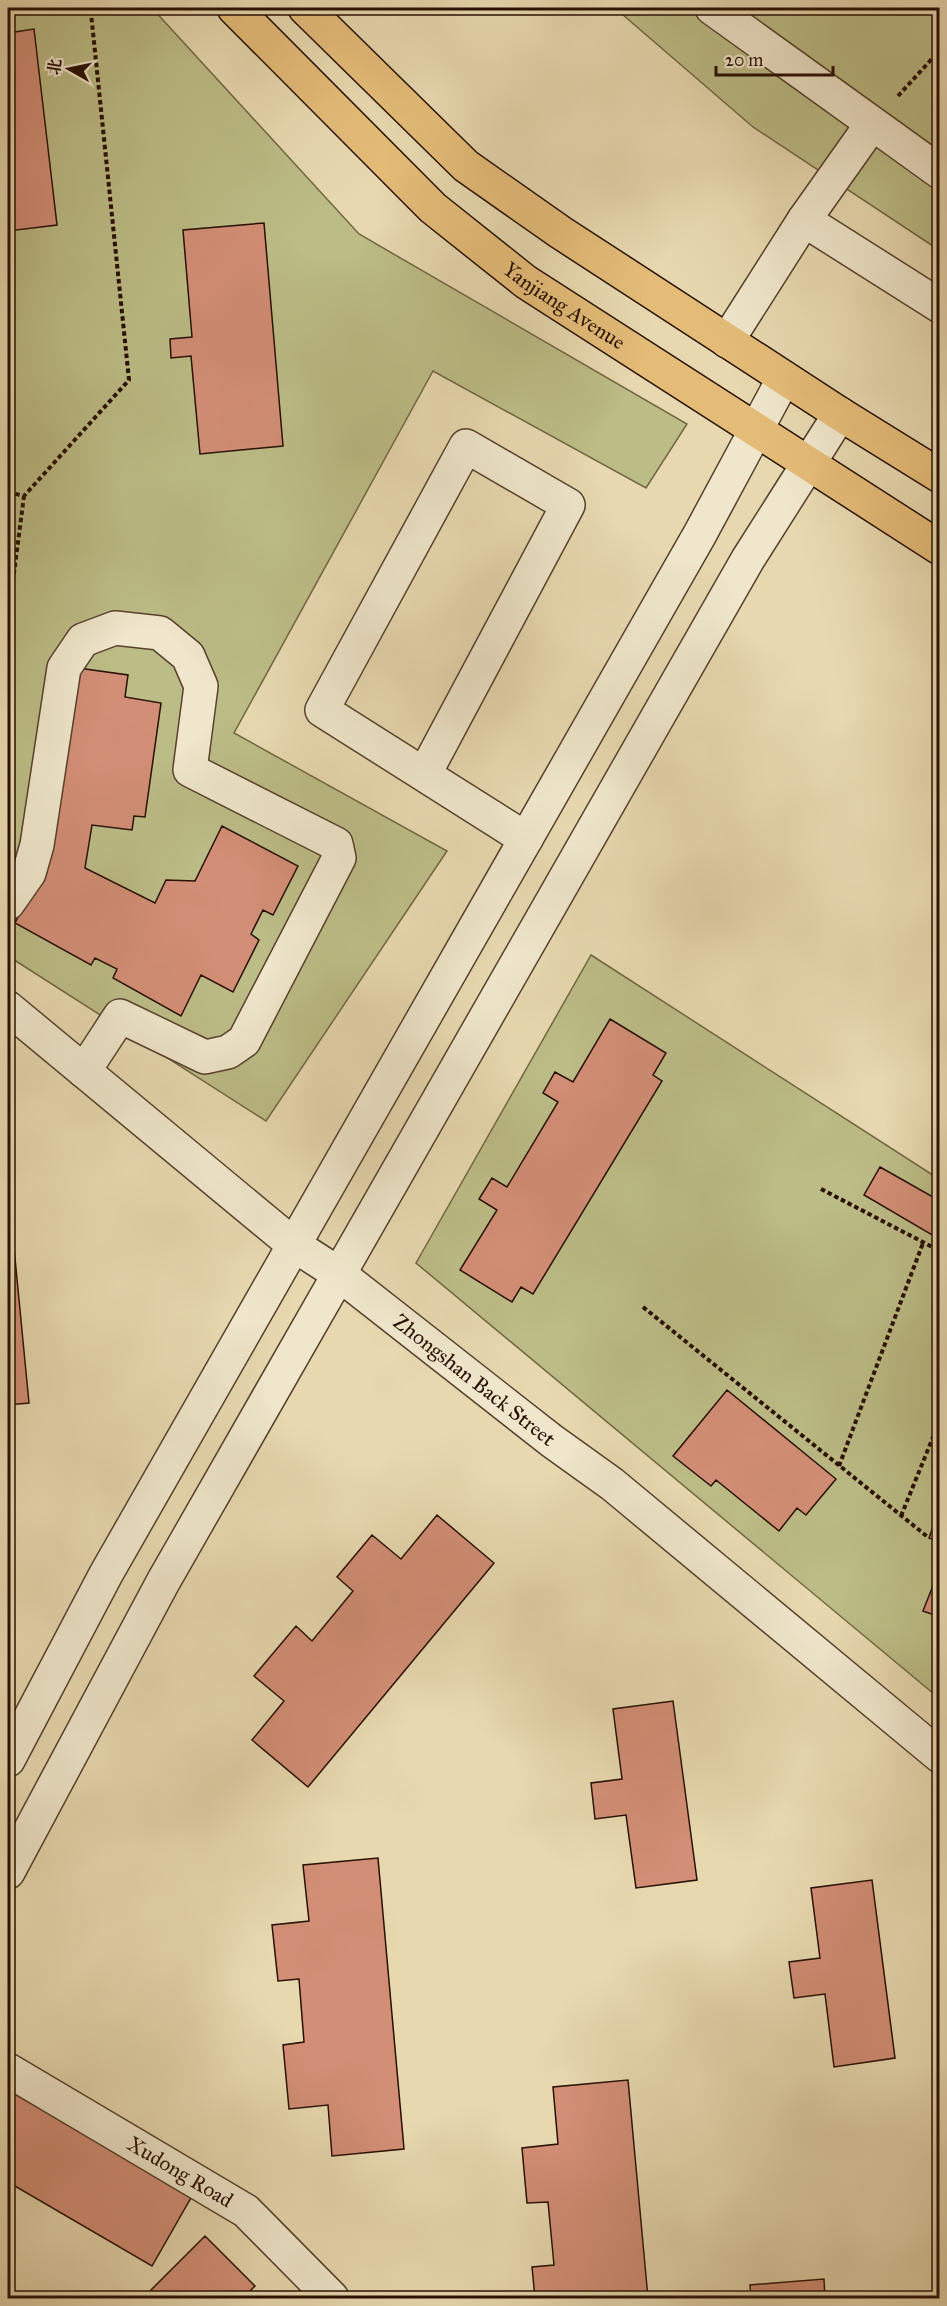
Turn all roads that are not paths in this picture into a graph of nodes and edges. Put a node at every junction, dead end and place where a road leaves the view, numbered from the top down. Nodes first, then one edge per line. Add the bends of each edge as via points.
1 (234, 8) edge
2 (305, 8) edge
3 (712, 8) edge
4 (872, 124) junction
5 (939, 172) edge
6 (804, 220) junction
7 (939, 306) edge
8 (727, 341) junction
9 (784, 378) junction
10 (840, 414) junction
11 (755, 430) junction
12 (810, 465) junction
13 (939, 476) edge
14 (939, 548) edge
15 (425, 773) junction
16 (526, 839) junction
17 (8, 903) edge
18 (8, 1008) edge
19 (84, 1071) junction
20 (294, 1245) junction
21 (339, 1274) junction
22 (939, 1756) edge
23 (8, 1760) edge
24 (8, 1872) edge
25 (8, 2070) edge
26 (332, 2298) edge

1 - 11 main road, Yanjiang Avenue via 433,208 526,282
2 - 8 main road via 466,166
3 - 4 street
4 - 5 street
4 - 6 street
6 - 7 street
6 - 8 street
8 - 9 main road
9 - 10 main road
9 - 11 street
10 - 12 street
10 - 13 main road
11 - 12 main road, Yanjiang Avenue
11 - 16 street
12 - 14 main road, Yanjiang Avenue
12 - 21 street via 748,559
15 - 15 street via 322,710 466,446 568,505
15 - 16 street
16 - 20 street
17 - 19 street via 29,873 37,844 64,668 83,640 115,628 160,633 188,656 201,686 190,770 336,844 339,858 244,1041 228,1052 205,1057 120,1016
18 - 19 street, Zhongshan Back Street
19 - 20 street, Zhongshan Back Street
20 - 21 street, Zhongshan Back Street
20 - 23 street via 106,1574
21 - 22 street, Zhongshan Back Street via 612,1484
21 - 24 street via 163,1582
25 - 26 street, Xudong Road via 246,2211

